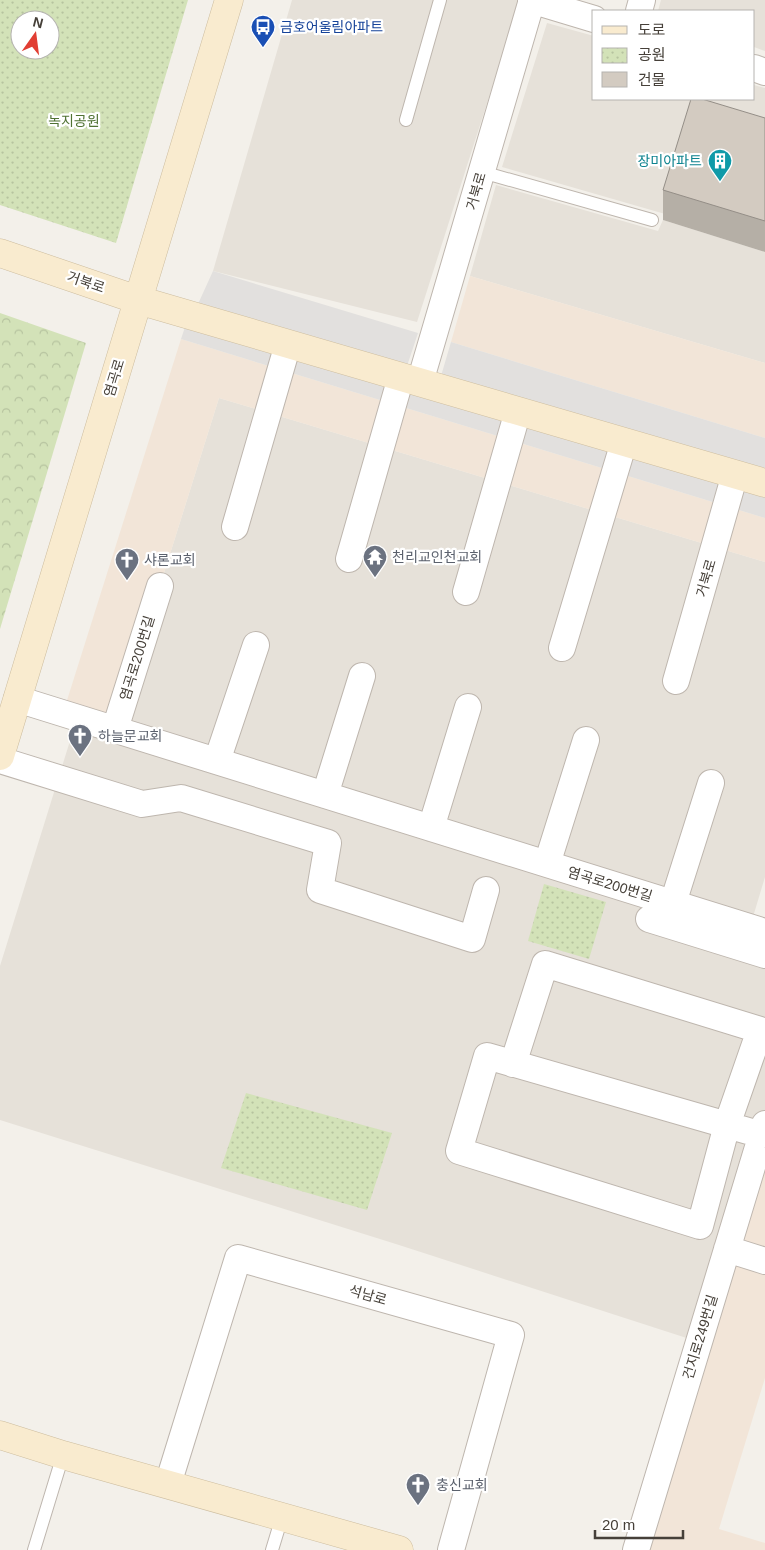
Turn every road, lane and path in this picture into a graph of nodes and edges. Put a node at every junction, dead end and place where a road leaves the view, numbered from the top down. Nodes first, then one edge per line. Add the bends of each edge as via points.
1 (228, 0) edge
2 (440, 0) edge
3 (532, 0) edge
4 (592, 18) edge
5 (406, 120) dead end
6 (482, 172) junction
7 (652, 220) dead end
8 (0, 253) edge
9 (138, 300) junction
10 (288, 344) junction
11 (411, 380) junction
12 (518, 411) junction
13 (624, 442) junction
14 (735, 474) junction
15 (765, 483) edge
16 (235, 527) dead end
17 (350, 559) dead end
18 (160, 586) dead end
19 (466, 592) dead end
20 (256, 646) dead end
21 (562, 648) dead end
22 (362, 676) dead end
23 (676, 681) dead end
24 (17, 699) junction
25 (468, 707) dead end
26 (115, 730) junction
27 (586, 740) dead end
28 (0, 758) edge
29 (216, 761) junction
30 (711, 783) dead end
31 (325, 795) junction
32 (431, 828) junction
33 (547, 864) junction
34 (486, 890) dead end
35 (673, 904) junction
36 (649, 919) dead end
37 (765, 932) edge
38 (765, 955) edge
39 (762, 1022) edge
40 (513, 1064) junction
41 (726, 1125) junction
42 (763, 1130) edge
43 (727, 1249) junction
44 (765, 1261) edge
45 (0, 1435) edge
46 (63, 1455) junction
47 (168, 1484) junction
48 (282, 1517) junction
49 (34, 1550) edge
50 (272, 1550) edge
51 (399, 1550) edge
52 (451, 1550) edge
53 (636, 1550) edge

1 - 9 street, 염곡로
2 - 5 lane
3 - 4 street
3 - 6 street, 거북로
6 - 7 lane
6 - 11 street, 거북로
8 - 9 street, 거북로
9 - 10 street, 거북로
9 - 24 street, 염곡로
10 - 11 street, 거북로
10 - 16 street
11 - 12 street, 거북로
11 - 17 street, 거북로
12 - 13 street, 거북로
12 - 19 street
13 - 14 street, 거북로
13 - 21 street
14 - 15 street, 거북로
14 - 23 street, 거북로
18 - 26 street, 염곡로200번길
20 - 29 street
22 - 31 street
24 - 26 street, 염곡로200번길
24 - 28 street, 염곡로
25 - 32 street
26 - 29 street, 염곡로200번길
27 - 33 street
28 - 34 street via 142,804 181,798 328,843 320,890 472,939
29 - 31 street, 염곡로200번길
30 - 35 street
31 - 32 street, 염곡로200번길
32 - 33 street, 염곡로200번길
33 - 35 street, 염곡로200번길
35 - 37 street, 염곡로200번길
36 - 38 street
39 - 40 street via 544,964
39 - 41 street
40 - 41 street
40 - 41 street via 487,1056 459,1151 700,1226
41 - 42 street
42 - 43 street, 건지로249번길
43 - 44 street
43 - 53 street, 건지로249번길
45 - 46 street
46 - 47 street
46 - 49 lane
47 - 48 street
47 - 52 street, 석남로 via 238,1258 511,1335
48 - 50 lane
48 - 51 street

